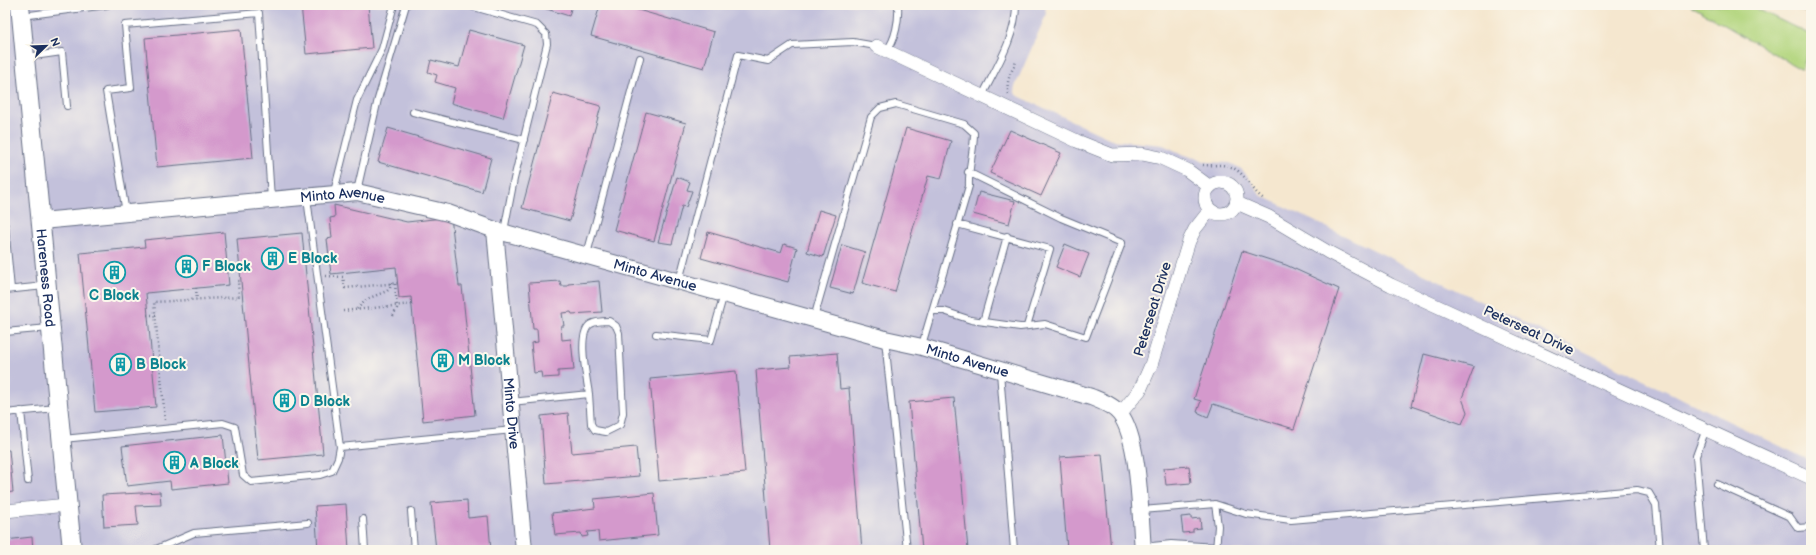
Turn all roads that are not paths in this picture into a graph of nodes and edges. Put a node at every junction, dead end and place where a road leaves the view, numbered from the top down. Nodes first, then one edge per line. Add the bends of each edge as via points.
1 (107, 5) edge
2 (394, 5) edge
3 (406, 5) edge
4 (467, 5) edge
5 (898, 5) edge
6 (1016, 5) edge
7 (20, 10) edge
8 (881, 48) junction
9 (25, 57) junction
10 (640, 58) dead end
11 (982, 96) junction
12 (67, 106) dead end
13 (413, 112) dead end
14 (524, 140) junction
15 (968, 172) junction
16 (1210, 187) junction
17 (357, 192) junction
18 (334, 194) junction
19 (307, 196) junction
20 (271, 199) junction
21 (1237, 203) junction
22 (1210, 210) junction
23 (126, 213) junction
24 (41, 221) junction
25 (957, 224) junction
26 (5, 226) edge
27 (499, 231) junction
28 (1006, 236) junction
29 (587, 256) junction
30 (679, 281) junction
31 (46, 286) junction
32 (8, 289) edge
33 (724, 294) junction
34 (932, 311) junction
35 (814, 318) junction
36 (983, 322) junction
37 (1027, 326) junction
38 (49, 328) junction
39 (5, 332) edge
40 (656, 334) dead end
41 (885, 339) junction
42 (922, 347) junction
43 (1000, 372) junction
44 (589, 394) junction
45 (511, 402) junction
46 (58, 408) junction
47 (21, 411) junction
48 (5, 413) edge
49 (1120, 414) junction
50 (1706, 429) junction
51 (513, 430) junction
52 (61, 439) junction
53 (340, 447) junction
54 (1811, 478) edge
55 (28, 481) dead end
56 (1717, 484) dead end
57 (67, 504) junction
58 (1215, 504) junction
59 (1140, 510) junction
60 (5, 511) edge
61 (411, 511) dead end
62 (363, 519) dead end
63 (308, 522) dead end
64 (1811, 527) edge
65 (1143, 548) edge
66 (1216, 548) edge
67 (736, 549) dead end
68 (72, 550) edge
69 (154, 550) edge
70 (365, 550) edge
71 (414, 550) edge
72 (524, 550) edge
73 (723, 550) edge
74 (907, 550) edge
75 (1014, 550) edge
76 (1222, 550) edge
77 (1660, 550) edge
78 (1704, 550) edge

1 - 7 lane
2 - 18 lane via 382,49 357,100
3 - 17 lane via 378,99
4 - 14 lane via 537,25 546,34 547,44
5 - 8 lane via 898,22 890,47
6 - 11 lane via 1012,28 1003,54
7 - 9 main road, Hareness Road
8 - 11 street
8 - 30 lane via 853,42 792,45 768,61 738,55
9 - 12 lane via 62,52
9 - 24 main road, Hareness Road
10 - 29 lane
11 - 16 street via 1107,154 1147,154 1161,158 1187,170
13 - 14 lane
14 - 27 lane
15 - 25 lane via 969,186
15 - 35 lane via 974,133 964,124 896,104 875,111 871,117
15 - 37 lane via 1061,218 1122,243 1086,337 1046,324
16 - 21 street via 1219,182 1230,184 1236,192
16 - 22 street via 1205,196
17 - 18 street, Minto Avenue
17 - 27 street, Minto Avenue via 448,214
18 - 19 street, Minto Avenue
19 - 20 street, Minto Avenue
19 - 53 lane
20 - 23 street, Minto Avenue
20 - 23 lane via 258,13 125,25 131,88 106,92
21 - 22 street via 1225,214
21 - 50 street, Peterseat Drive via 1269,217 1390,285
22 - 49 street, Peterseat Drive via 1189,241 1146,378 1133,400
23 - 24 street, Minto Avenue
24 - 31 main road, Hareness Road
25 - 28 lane
25 - 34 lane
26 - 32 lane
27 - 29 street, Minto Avenue
27 - 45 street, Minto Drive
28 - 36 lane
28 - 37 lane via 1050,249
29 - 30 street, Minto Avenue
30 - 33 street, Minto Avenue
31 - 32 lane
31 - 38 main road, Hareness Road
33 - 35 street, Minto Avenue
33 - 40 lane via 711,340
34 - 36 lane via 944,311
34 - 42 lane
35 - 41 street, Minto Avenue
36 - 37 lane
38 - 39 lane
38 - 46 main road, Hareness Road
41 - 42 street, Minto Avenue
41 - 74 lane
42 - 43 street, Minto Avenue
43 - 49 street, Minto Avenue via 1091,397 1110,405
43 - 75 lane
44 - 44 lane via 591,424 595,430 606,432 620,425 624,413 619,333 616,326 609,321 591,323 586,328 582,340
44 - 45 lane
45 - 51 street, Minto Drive
46 - 47 lane
46 - 52 main road, Hareness Road
47 - 48 lane
47 - 55 lane
49 - 59 street, Minto Avenue via 1131,435
50 - 54 street, Peterseat Drive
50 - 78 lane via 1696,456
51 - 53 lane
51 - 72 street, Minto Drive
52 - 53 lane via 223,423 235,428 243,476 251,482 320,475 332,471
52 - 57 main road, Hareness Road
56 - 64 lane via 1790,517 1798,528
57 - 60 street
57 - 68 main road, Hareness Road
58 - 59 lane
58 - 66 lane via 1218,526
58 - 77 lane via 1246,514 1291,520 1637,490 1649,493 1656,505
59 - 65 street, Minto Avenue
61 - 71 lane
62 - 70 lane
63 - 69 lane via 194,533
65 - 66 lane via 1171,544
66 - 76 lane
67 - 73 lane

